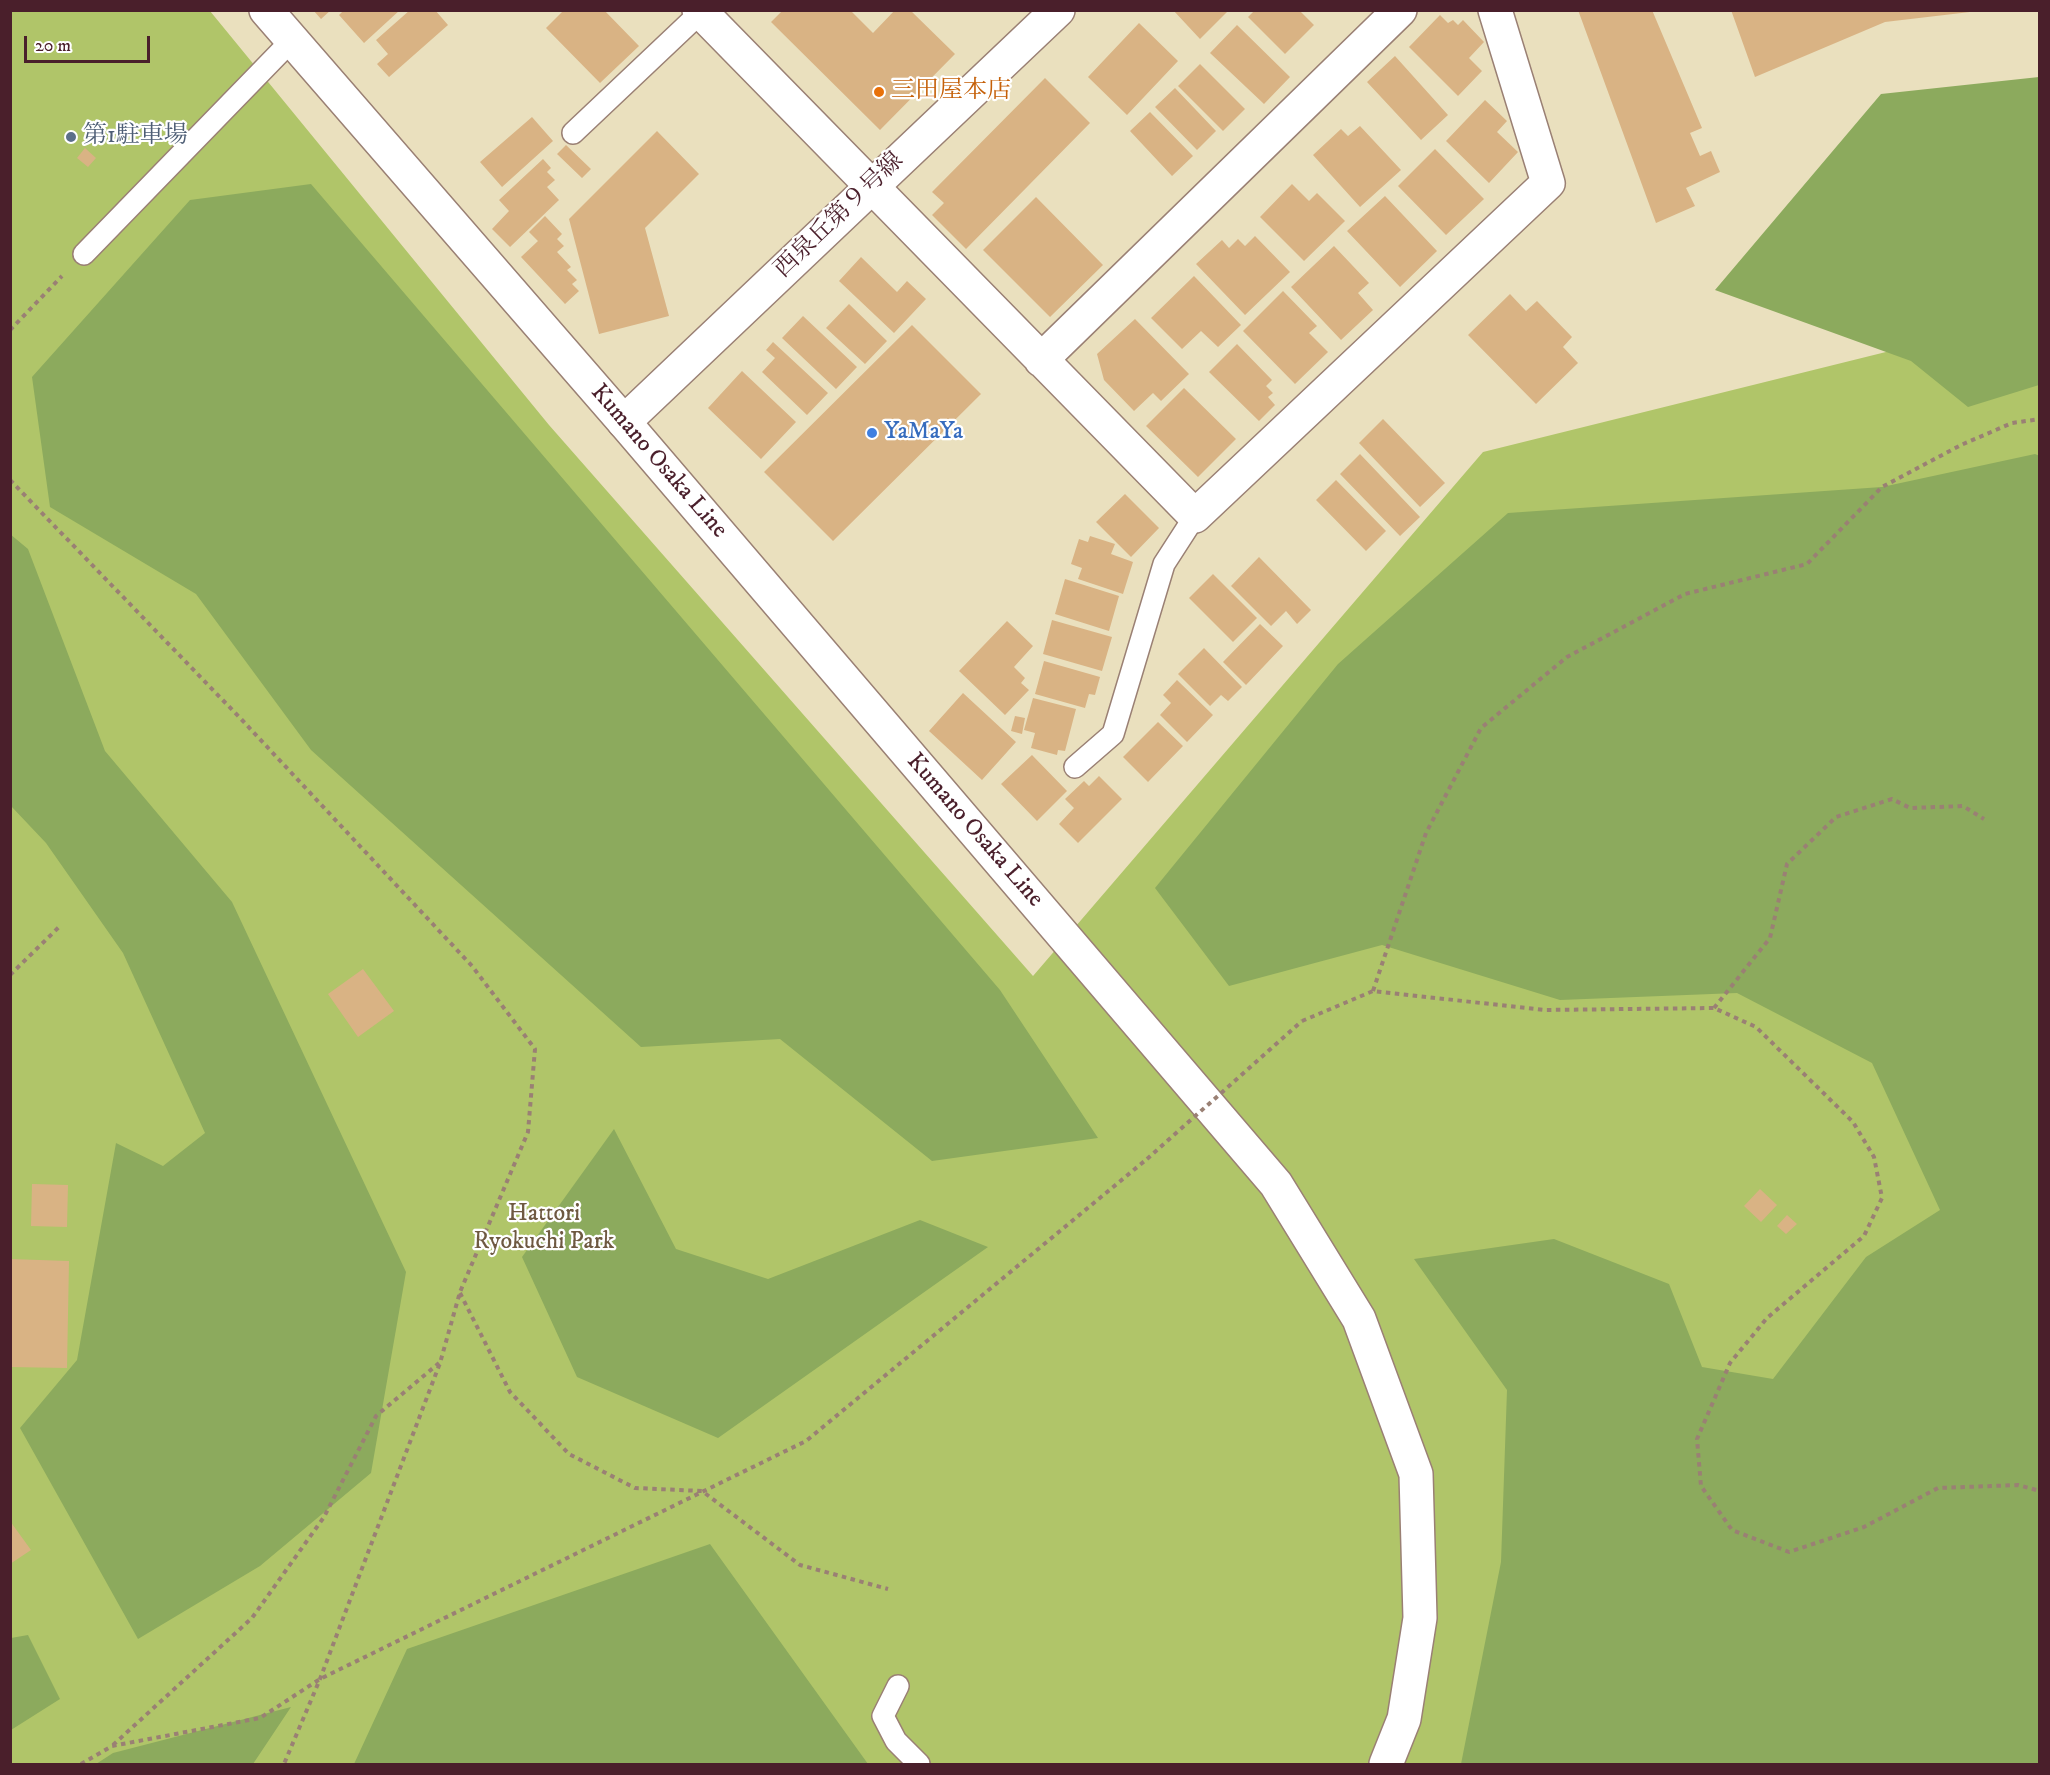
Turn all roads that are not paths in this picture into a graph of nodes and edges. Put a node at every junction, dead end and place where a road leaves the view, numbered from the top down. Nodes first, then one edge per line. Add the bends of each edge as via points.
1 (266, 10) edge
2 (1058, 10) edge
3 (1401, 10) edge
4 (1495, 10) edge
5 (701, 11) edge
6 (292, 40) junction
7 (573, 133) dead end
8 (870, 188) junction
9 (84, 254) road end
10 (1041, 360) junction
11 (624, 422) junction
12 (1196, 516) junction
13 (1075, 767) dead end
14 (898, 1686) dead end
15 (919, 1764) edge
16 (1386, 1764) edge

1 - 6 street, Kumano Osaka Line
2 - 8 street, 西泉丘第９号線
3 - 10 street
4 - 12 street via 1548,183
5 - 7 lane
5 - 8 street
6 - 9 lane
6 - 11 street, Kumano Osaka Line
8 - 10 street
8 - 11 street, 西泉丘第９号線
10 - 12 street
11 - 16 street, Kumano Osaka Line via 1276,1184 1359,1319 1416,1474 1420,1618 1404,1719
12 - 13 lane via 1164,564 1113,734
14 - 15 lane via 883,1716 896,1741

